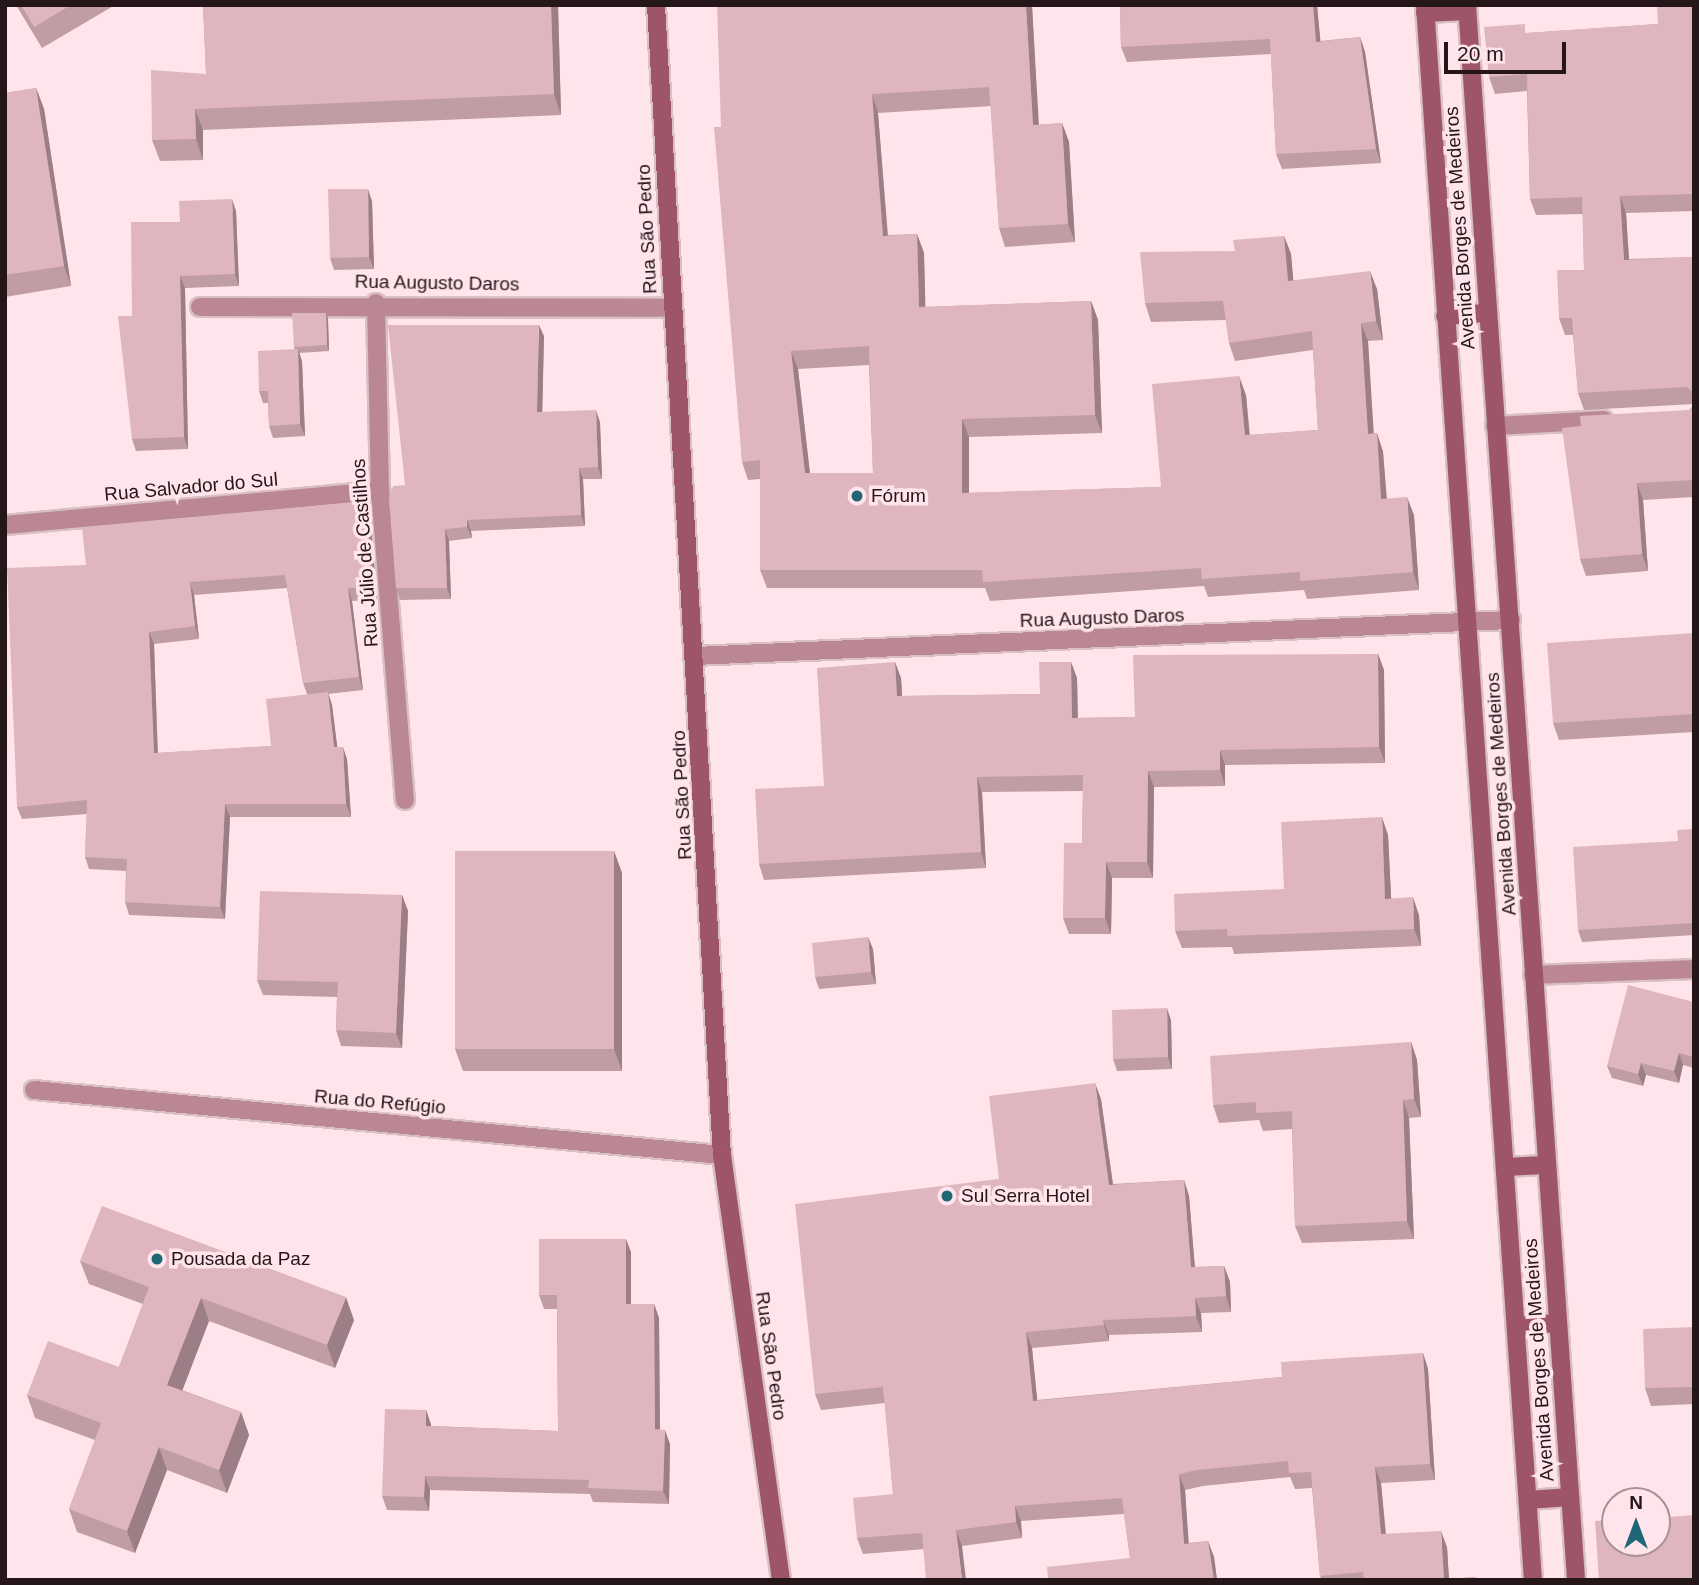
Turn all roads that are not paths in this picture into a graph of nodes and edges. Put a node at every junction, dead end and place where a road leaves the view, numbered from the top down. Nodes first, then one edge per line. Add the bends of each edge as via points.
1 (656, 5) edge
2 (1467, 8) edge
3 (1425, 9) edge
4 (376, 303) junction
5 (201, 307) dead end
6 (672, 308) junction
7 (1485, 313) junction
8 (1445, 316) junction
9 (1628, 419) edge
10 (1495, 426) junction
11 (380, 491) junction
12 (5, 525) edge
13 (1511, 620) junction
14 (1469, 623) junction
15 (695, 656) junction
16 (405, 800) dead end
17 (1694, 969) edge
18 (1533, 975) junction
19 (34, 1090) dead end
20 (722, 1155) junction
21 (1545, 1165) junction
22 (1505, 1167) junction
23 (1557, 1323) junction
24 (1517, 1326) junction
25 (1570, 1497) junction
26 (1528, 1500) junction
27 (781, 1580) edge
28 (1533, 1580) edge
29 (1576, 1580) edge

1 - 6 main road, Rua São Pedro
2 - 3 main road
2 - 7 main road, Avenida Borges de Medeiros
3 - 8 main road, Avenida Borges de Medeiros
4 - 5 street, Rua Augusto Daros
4 - 6 street, Rua Augusto Daros
4 - 11 street, Rua Júlio de Castilhos
6 - 15 main road, Rua São Pedro
7 - 8 main road
7 - 10 main road, Avenida Borges de Medeiros
8 - 14 main road, Avenida Borges de Medeiros
9 - 10 street
10 - 13 main road, Avenida Borges de Medeiros
11 - 12 street, Rua Salvador do Sul
11 - 16 street, Rua Júlio de Castilhos
13 - 14 street, Rua Augusto Daros
13 - 18 main road, Avenida Borges de Medeiros
14 - 15 street, Rua Augusto Daros
14 - 22 main road, Avenida Borges de Medeiros
15 - 20 main road, Rua São Pedro
17 - 18 street
18 - 21 main road, Avenida Borges de Medeiros
19 - 20 street, Rua do Refúgio
20 - 27 main road, Rua São Pedro
21 - 22 main road
21 - 23 main road, Avenida Borges de Medeiros
22 - 24 main road, Avenida Borges de Medeiros
23 - 24 main road
23 - 25 main road, Avenida Borges de Medeiros
24 - 26 main road, Avenida Borges de Medeiros
25 - 26 main road
25 - 29 main road, Avenida Borges de Medeiros
26 - 28 main road, Avenida Borges de Medeiros

